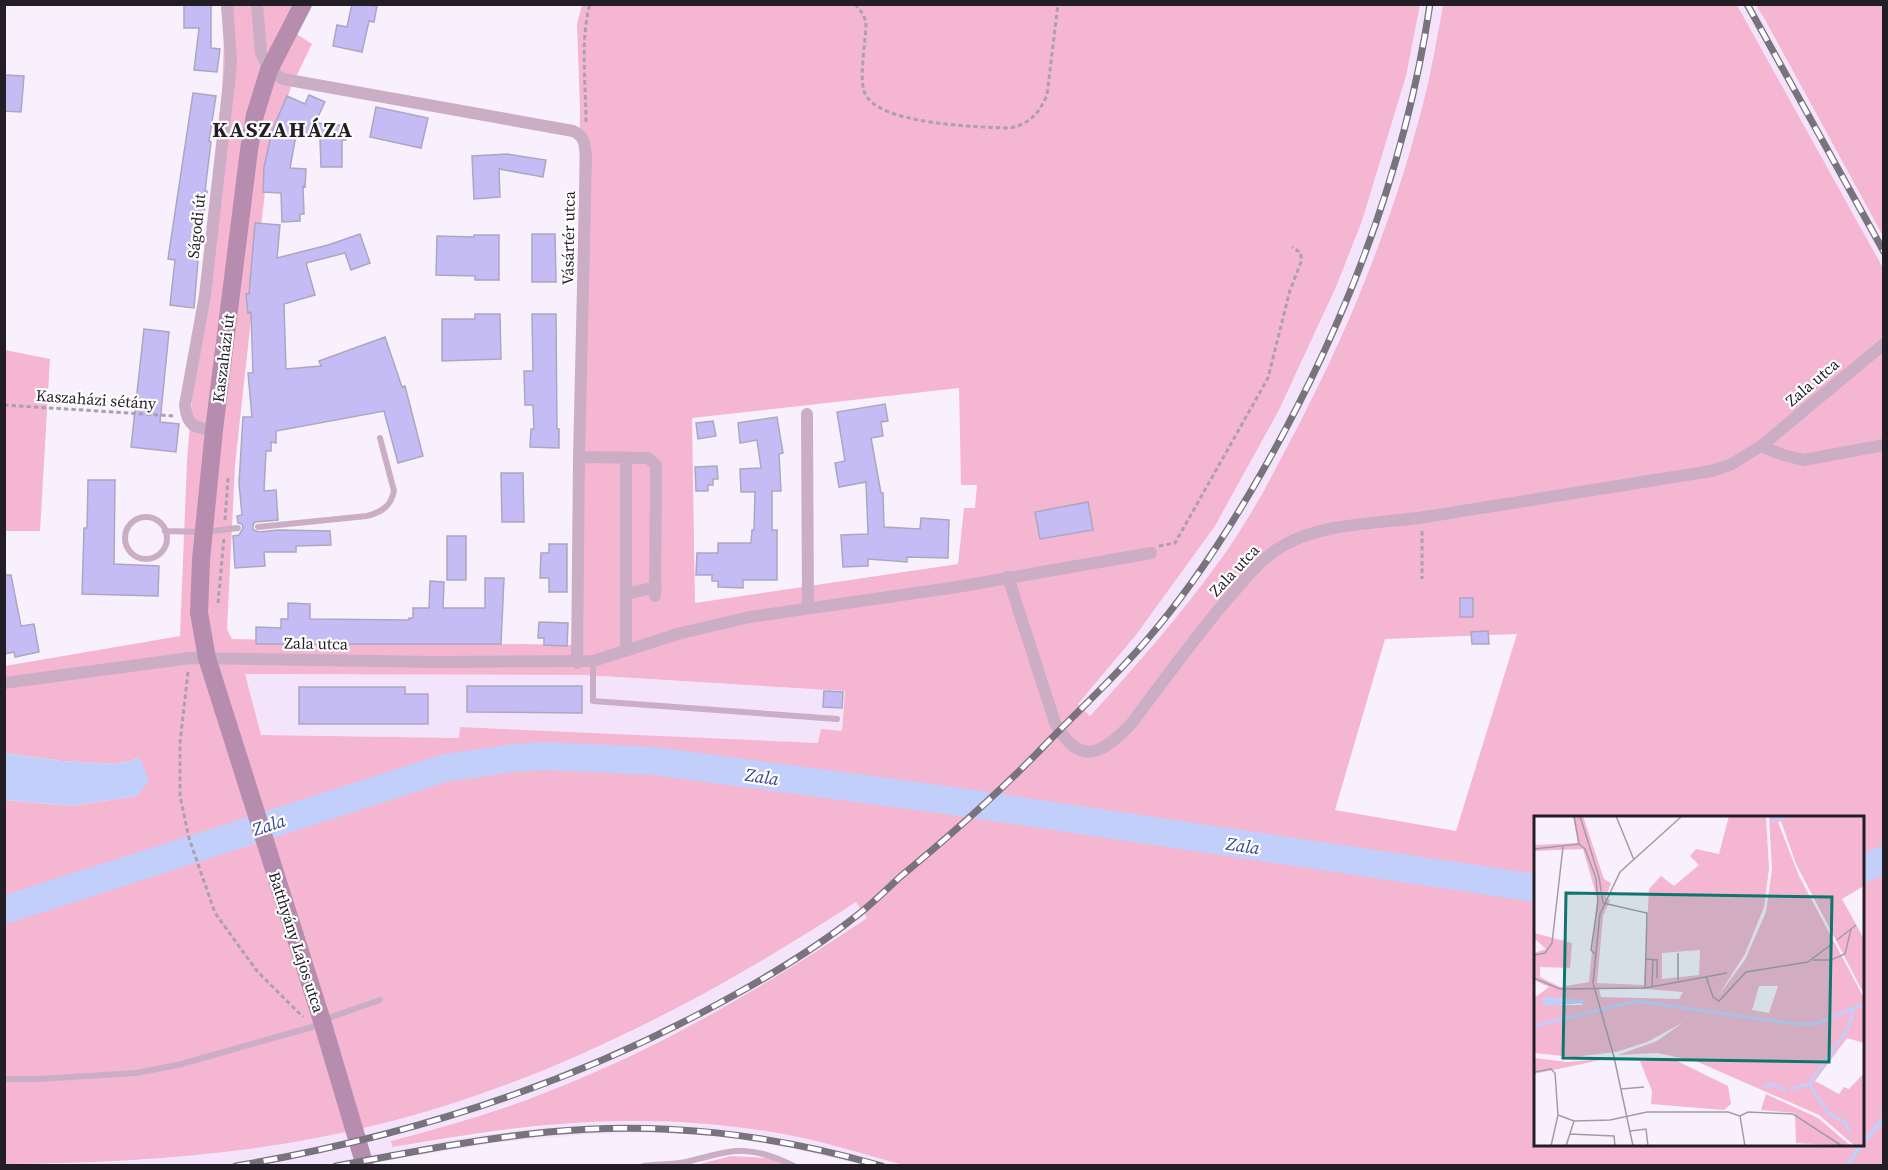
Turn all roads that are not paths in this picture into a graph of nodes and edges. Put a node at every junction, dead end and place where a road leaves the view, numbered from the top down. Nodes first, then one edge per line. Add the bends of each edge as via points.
1 (227, 4) edge
2 (257, 4) edge
3 (303, 4) edge
4 (269, 70) junction
5 (1884, 344) edge
6 (807, 414) dead end
7 (214, 430) junction
8 (380, 438) dead end
9 (1884, 445) edge
10 (1761, 446) junction
11 (579, 457) junction
12 (627, 458) junction
13 (258, 527) dead end
14 (238, 528) dead end
15 (165, 531) junction
16 (204, 532) junction
17 (1151, 553) road end
18 (1008, 577) junction
19 (626, 594) junction
20 (808, 608) junction
21 (626, 651) junction
22 (198, 658) junction
23 (593, 662) junction
24 (577, 663) junction
25 (4, 683) edge
26 (226, 719) joint
27 (837, 719) dead end
28 (380, 1000) dead end
29 (317, 1024) junction
30 (4, 1079) edge
31 (365, 1166) edge
32 (643, 1166) edge
33 (794, 1166) edge

1 - 7 street, Ságodi út via 229,83 205,295 185,405 186,417 195,426
2 - 4 street via 261,53
3 - 4 street, Kaszaházi út
4 - 7 street, Kaszaházi út via 249,150
4 - 11 street, Vásártér utca via 283,79 573,131 584,140
5 - 10 street, Zala utca
6 - 20 street
7 - 16 street, Kaszaházi út
8 - 13 lane via 394,491 380,513
9 - 10 street via 1804,460
10 - 18 street, Zala utca via 1746,458 1711,471 1305,535 1278,549 1253,569 1131,724 1108,746 1089,752 1068,743 1055,723
11 - 12 street
11 - 24 street, Vásártér utca
12 - 19 street
12 - 19 street via 648,458 656,465 656,591
14 - 16 lane
15 - 15 lane via 157,520 137,519 125,534 127,547 137,557 157,555 166,544
15 - 16 lane
16 - 22 street, Kaszaházi út
17 - 18 street, Zala utca
18 - 20 street, Zala utca
19 - 21 street
20 - 21 street, Zala utca via 681,633
21 - 23 street, Zala utca
22 - 24 street, Zala utca
22 - 25 street, Zala utca
22 - 26 street, Kaszaházi út
23 - 24 street, Zala utca
23 - 27 lane via 593,701
26 - 29 street, Batthyány Lajos utca via 312,989
28 - 29 lane
29 - 30 lane via 178,1065 136,1073
29 - 31 street, Batthyány Lajos utca
32 - 33 lane via 683,1162 733,1150 771,1155

